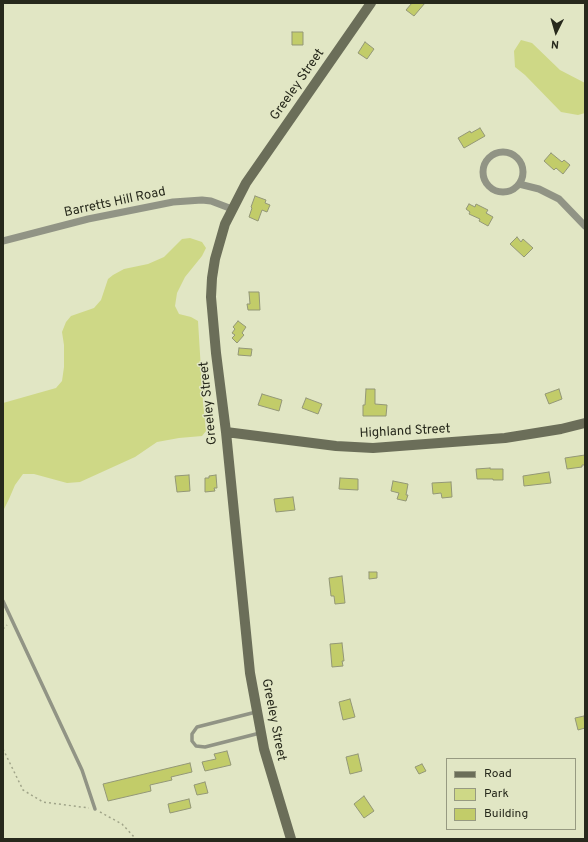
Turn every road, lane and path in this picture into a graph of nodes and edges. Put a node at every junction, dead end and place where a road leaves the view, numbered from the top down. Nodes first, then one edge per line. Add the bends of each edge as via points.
1 (371, 3) edge
2 (519, 184) junction
3 (232, 209) junction
4 (585, 226) edge
5 (3, 241) edge
6 (585, 423) edge
7 (226, 432) junction
8 (3, 601) edge
9 (256, 712) junction
10 (261, 733) junction
11 (3, 749) edge
12 (95, 809) junction
13 (136, 839) edge
14 (291, 839) edge

1 - 3 street, Greeley Street via 246,182
2 - 2 street via 522,178 522,165 514,155 501,152 486,162 483,175 494,190 508,191
2 - 4 street via 539,189 559,200
3 - 5 street, Barretts Hill Road via 211,201 173,202 88,219
3 - 7 street, Greeley Street via 216,255 211,297
6 - 7 street, Highland Street via 505,438 373,448 336,446
7 - 9 street, Greeley Street
8 - 12 lane via 82,770
9 - 10 street, Greeley Street
9 - 10 lane via 197,727 192,734 192,741 196,746 205,747
10 - 14 street, Greeley Street
11 - 12 path via 23,790 43,802
12 - 13 path via 122,824

